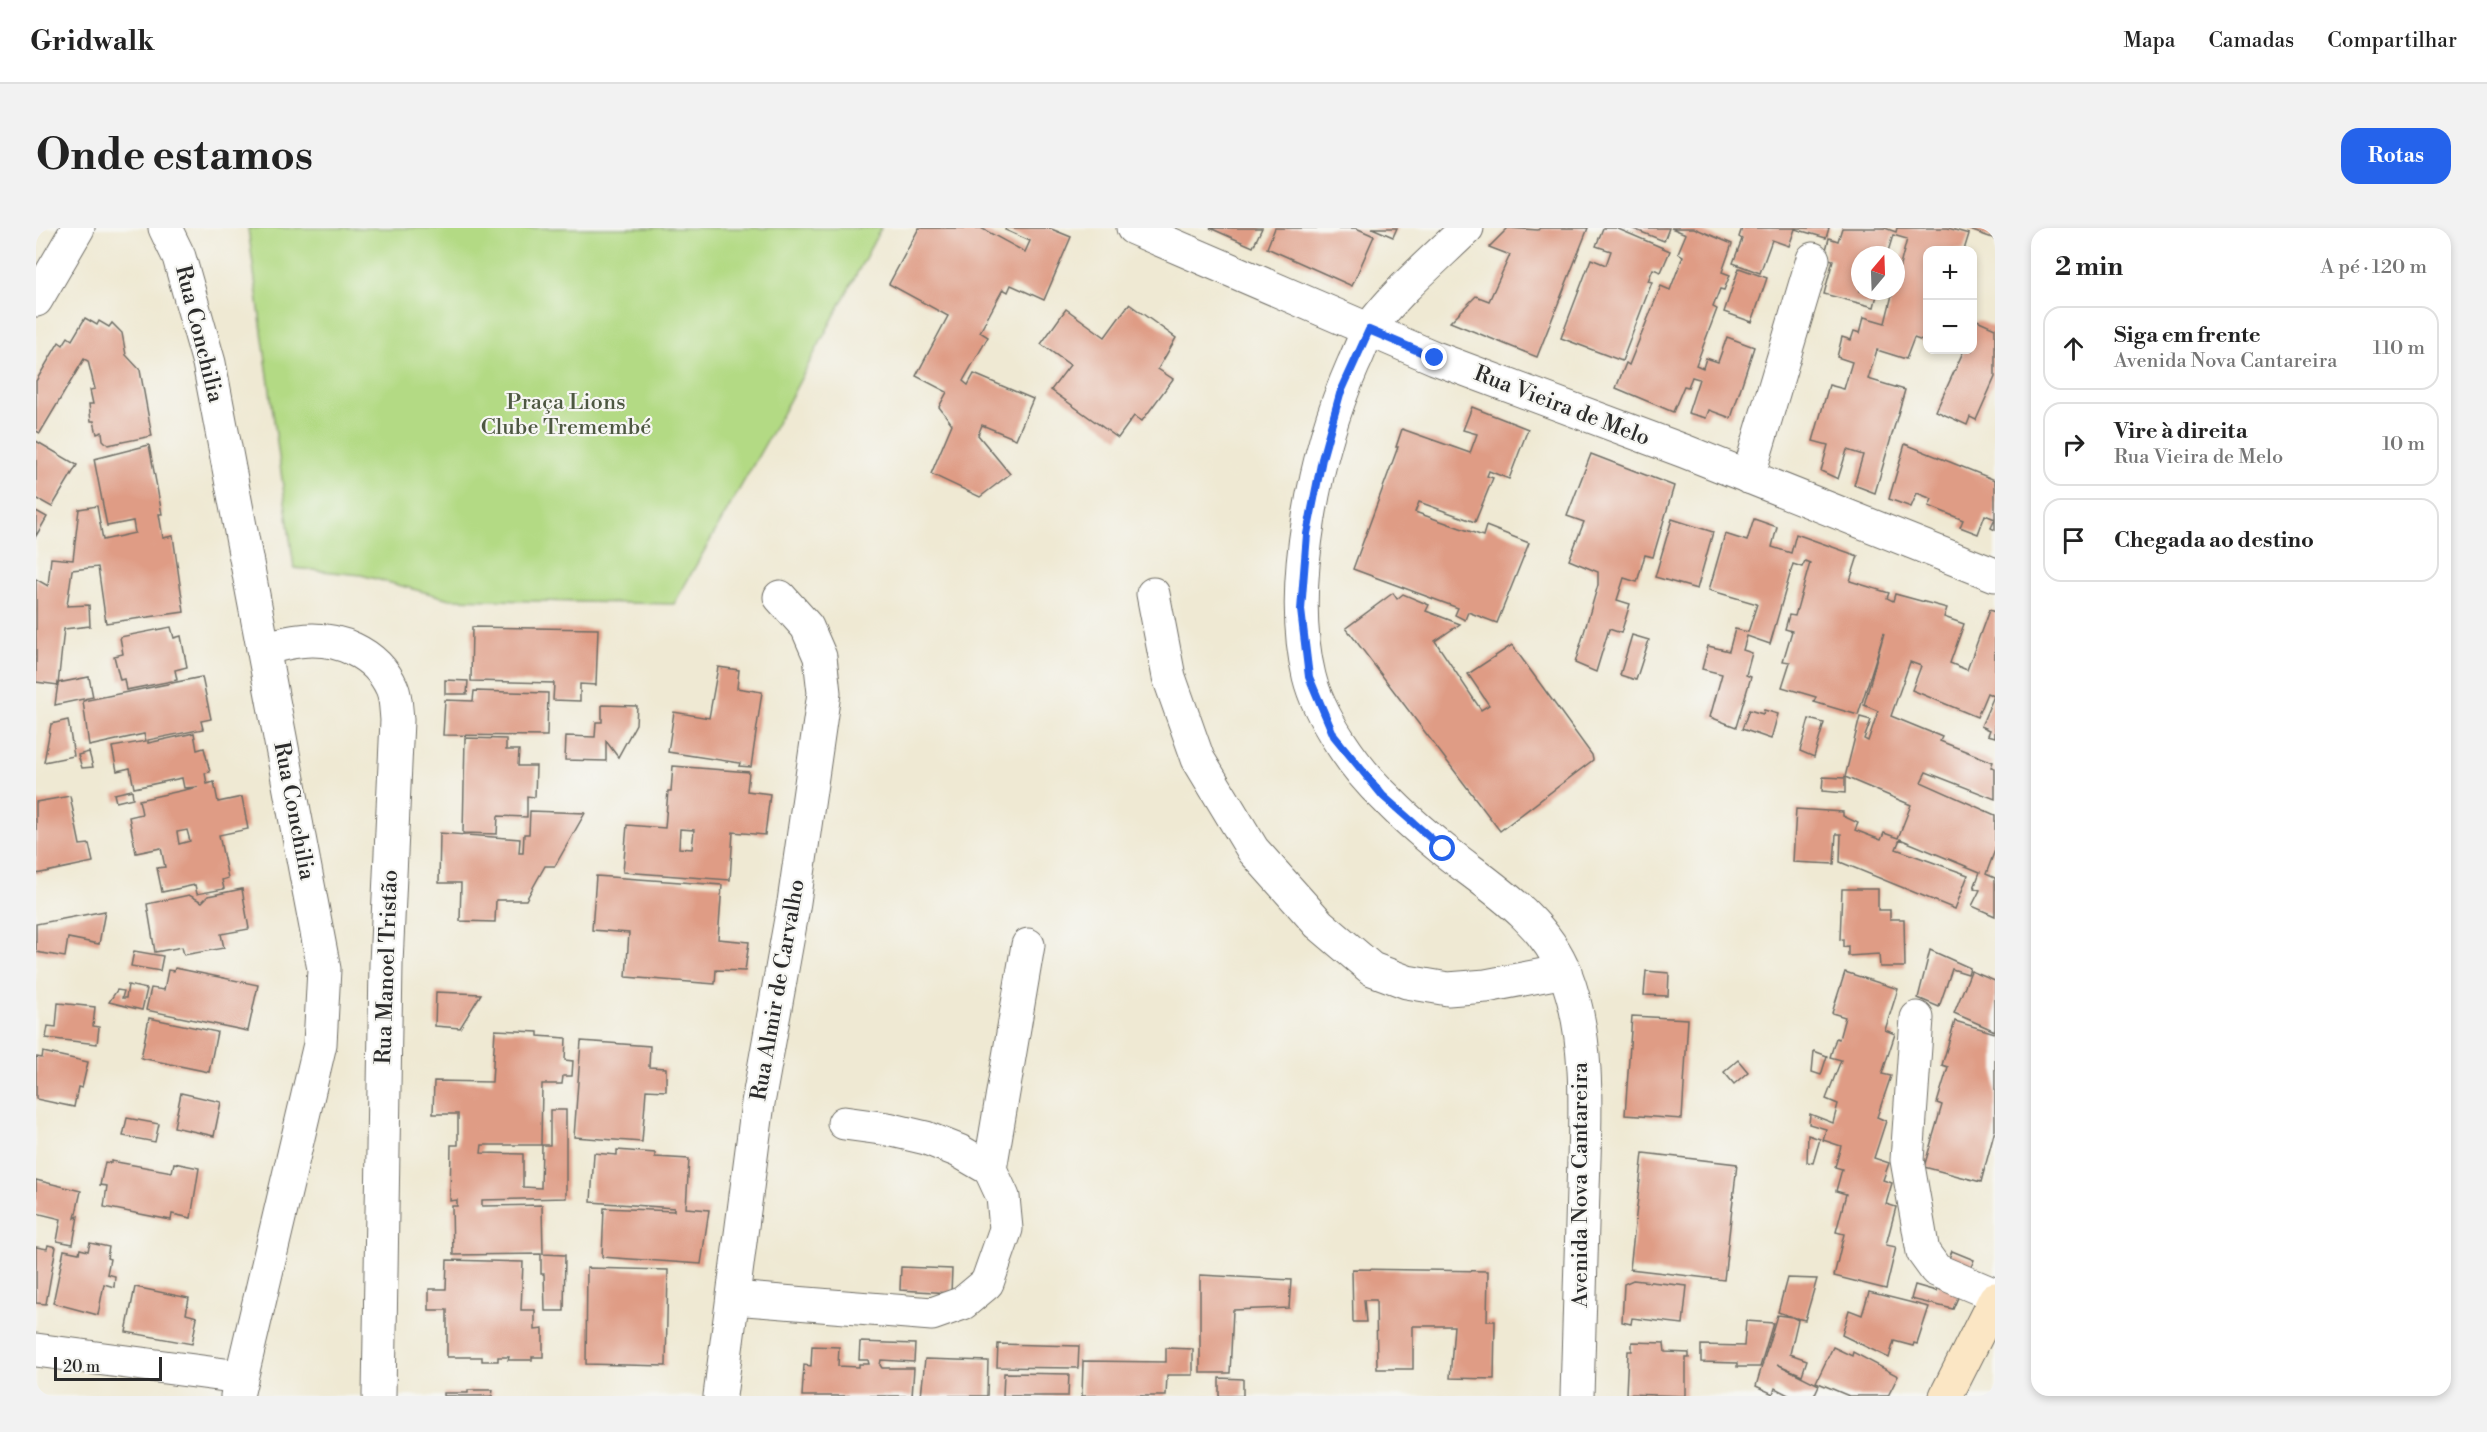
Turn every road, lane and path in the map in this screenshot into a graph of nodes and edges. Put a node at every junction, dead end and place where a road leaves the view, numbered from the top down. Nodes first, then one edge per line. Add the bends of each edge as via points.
1 (78, 228) edge
2 (165, 228) edge
3 (1133, 228) edge
4 (1467, 228) edge
5 (1813, 259) dead end
6 (36, 300) edge
7 (1369, 330) junction
8 (1748, 477) junction
9 (1995, 575) edge
10 (1153, 594) dead end
11 (780, 597) dead end
12 (263, 650) junction
13 (1028, 945) dead end
14 (1565, 971) junction
15 (1917, 1018) dead end
16 (844, 1123) dead end
17 (990, 1169) junction
18 (1995, 1297) edge
19 (733, 1298) junction
20 (36, 1350) edge
21 (238, 1387) edge
22 (379, 1396) edge
23 (720, 1396) edge
24 (1577, 1396) edge
25 (1946, 1396) edge

1 - 6 street
2 - 12 street, Rua Conchilia via 179,257 209,363
3 - 7 street, Rua Vieira de Melo
4 - 7 street, Avenida Nova Cantareira via 1405,287
5 - 8 street
7 - 8 street, Rua Vieira de Melo
7 - 14 street, Avenida Nova Cantareira via 1340,394 1307,534 1301,610 1309,677 1334,736 1383,796 1510,900 1545,939
8 - 9 street, Rua Vieira de Melo
10 - 14 street via 1169,677 1198,759 1253,850 1319,924 1372,969 1407,982 1448,989
11 - 19 street, Rua Almir de Carvalho via 807,627 820,657 824,693 794,902 758,1103
12 - 21 street, Rua Conchilia via 324,969 320,1044
12 - 22 street, Rua Manoel Tristão via 298,641 323,640 353,648 377,664 393,689 397,720 386,964
13 - 17 street
14 - 24 street, Avenida Nova Cantareira via 1580,1039 1585,1107
15 - 18 street via 1907,1160 1923,1252 1936,1270
16 - 17 street via 926,1138
17 - 19 street via 1003,1197 1006,1229 987,1283 963,1303 932,1314
18 - 25 main road
19 - 23 street, Rua Almir de Carvalho
20 - 21 street

